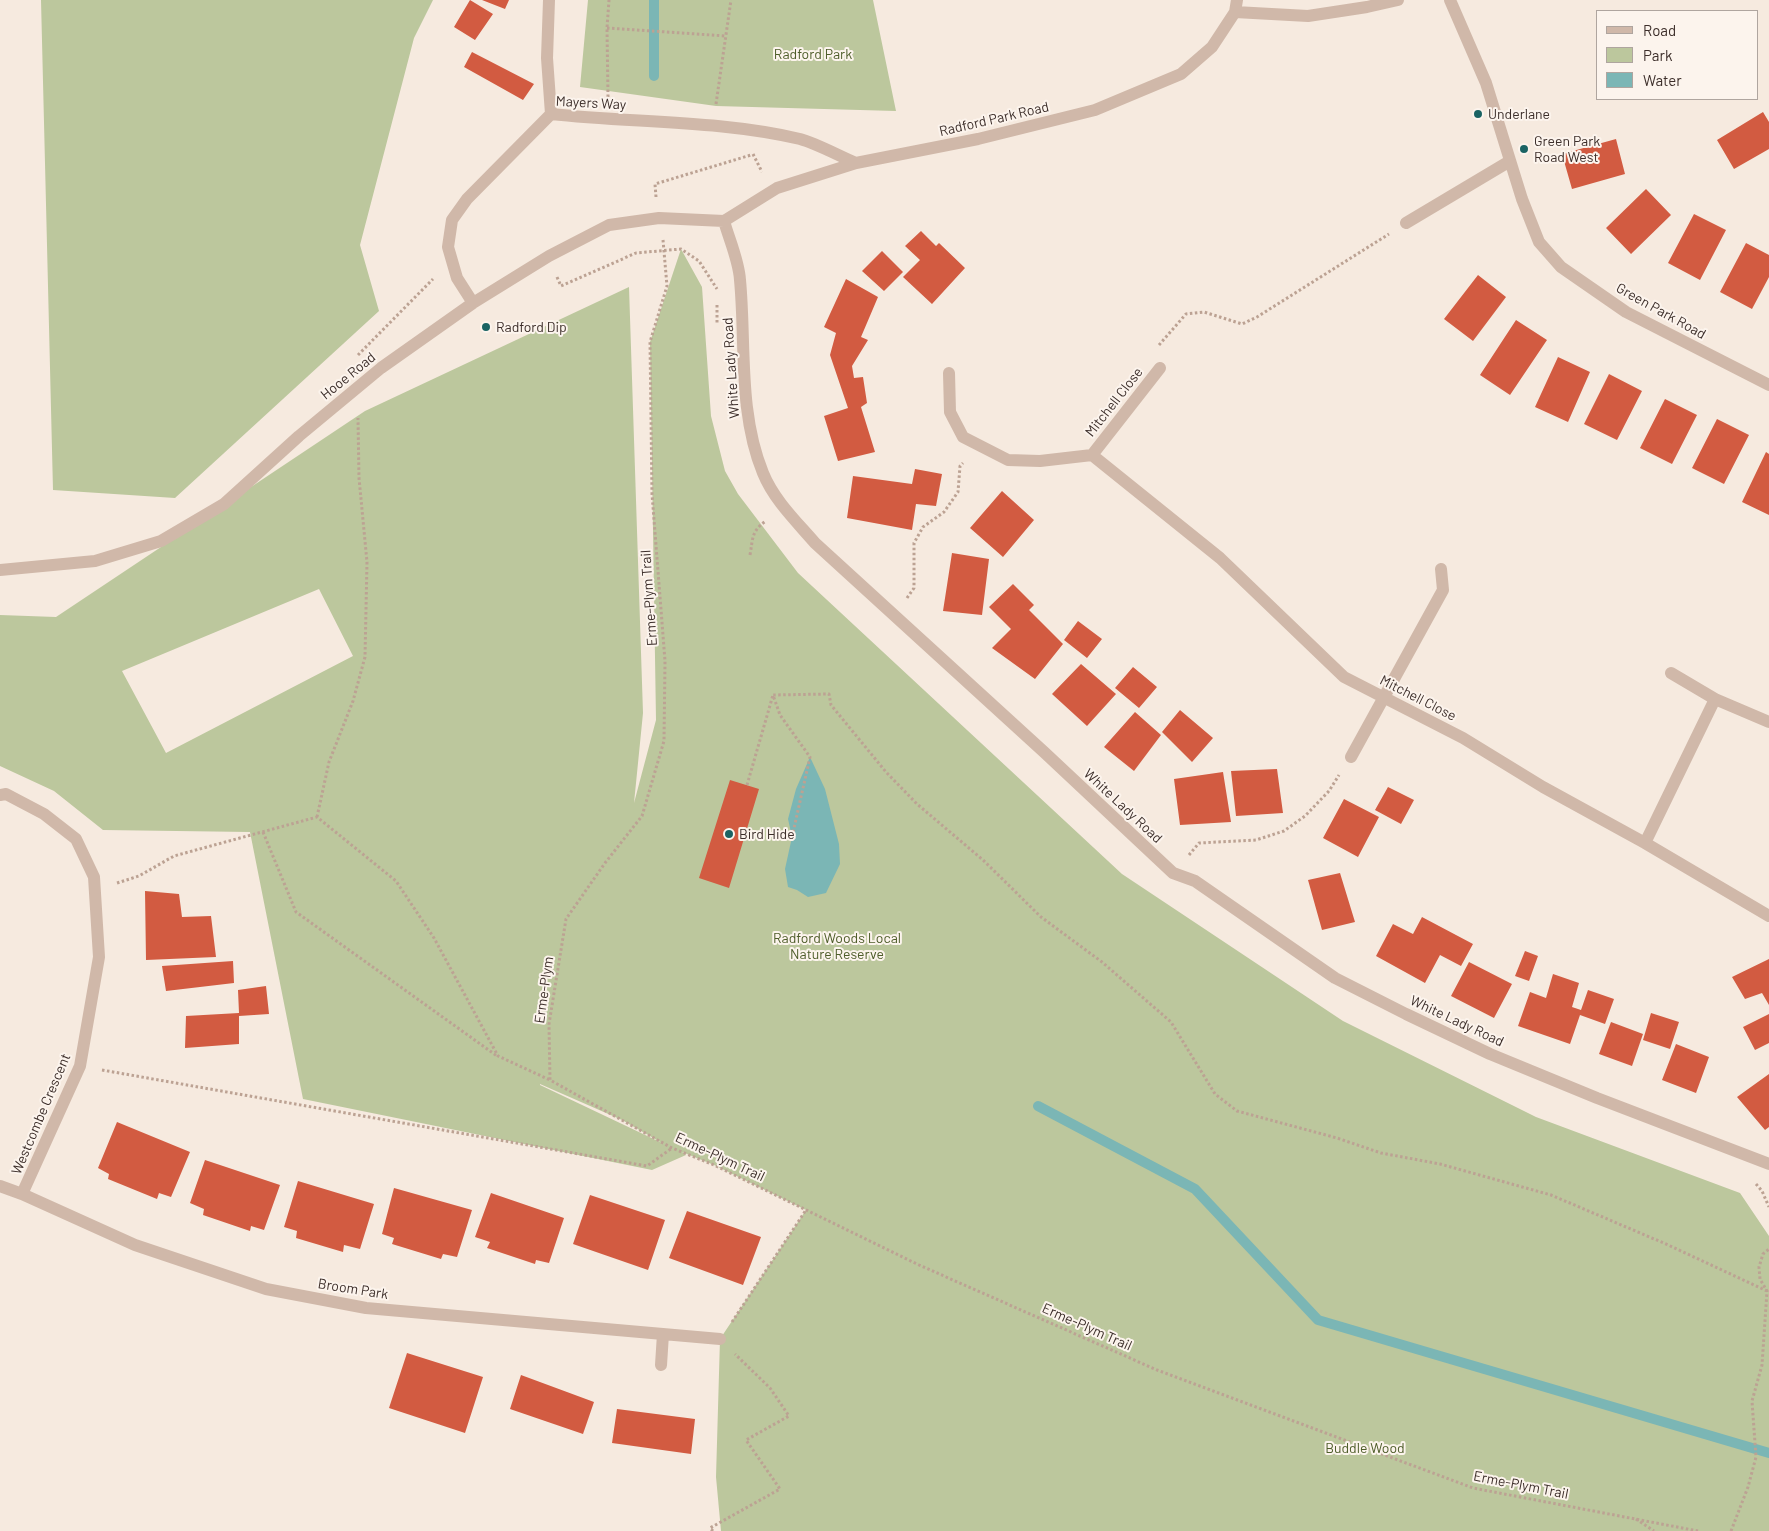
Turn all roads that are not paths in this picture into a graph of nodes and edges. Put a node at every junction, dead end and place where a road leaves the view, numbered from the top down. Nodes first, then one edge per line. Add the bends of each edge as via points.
1 (548, 0) edge
2 (1398, 0) edge
3 (1450, 0) edge
4 (1236, 6) edge
5 (551, 114) junction
6 (1510, 161) junction
7 (856, 163) junction
8 (724, 221) junction
9 (1406, 223) road end
10 (473, 303) junction
11 (1160, 368) road end
12 (949, 373) dead end
13 (1769, 385) edge
14 (1092, 455) junction
15 (1441, 569) dead end
16 (0, 570) edge
17 (1671, 672) dead end
18 (1384, 698) junction
19 (1715, 699) junction
20 (1769, 722) edge
21 (1351, 757) road end
22 (0, 795) edge
23 (1645, 843) junction
24 (1769, 916) edge
25 (1769, 1164) edge
26 (0, 1186) edge
27 (22, 1194) junction
28 (663, 1334) junction
29 (720, 1339) road end
30 (661, 1365) dead end

1 - 5 street via 546,58
2 - 4 street via 1308,16
3 - 6 street, Green Park Road via 1486,83
4 - 7 street, Radford Park Road via 1212,47 1181,74 1095,110 978,139
5 - 7 street, Mayers Way via 714,125 802,140
5 - 10 street, Mayers Way via 467,200 452,220 448,247 457,278
6 - 9 street
6 - 13 street, Green Park Road via 1539,242 1561,267 1626,312
7 - 8 street, Radford Park Road via 777,188
8 - 10 street, Hooe Road via 659,218 609,225 549,256
8 - 25 street, White Lady Road via 740,279 746,400 754,440 763,473 784,508 815,543 1173,873 1195,880 1335,978 1406,1014 1490,1054
10 - 16 street, Hooe Road via 380,368 224,504 161,541 94,561
11 - 14 street, Mitchell Close
12 - 14 street, Mitchell Close via 950,412 963,437 1008,460 1040,461
14 - 18 street, Mitchell Close via 1220,558 1344,676
15 - 18 street via 1443,590
17 - 19 street
18 - 21 street
18 - 23 street, Mitchell Close via 1463,738
19 - 20 street
19 - 23 street
22 - 27 street, Westcombe Crescent via 6,794 44,814 76,839 94,877 99,957 80,1066
23 - 24 street, Mitchell Close
26 - 27 street, Broom Park
27 - 28 street, Broom Park via 135,1245 266,1289 366,1308
28 - 29 street, Broom Park
28 - 30 street

